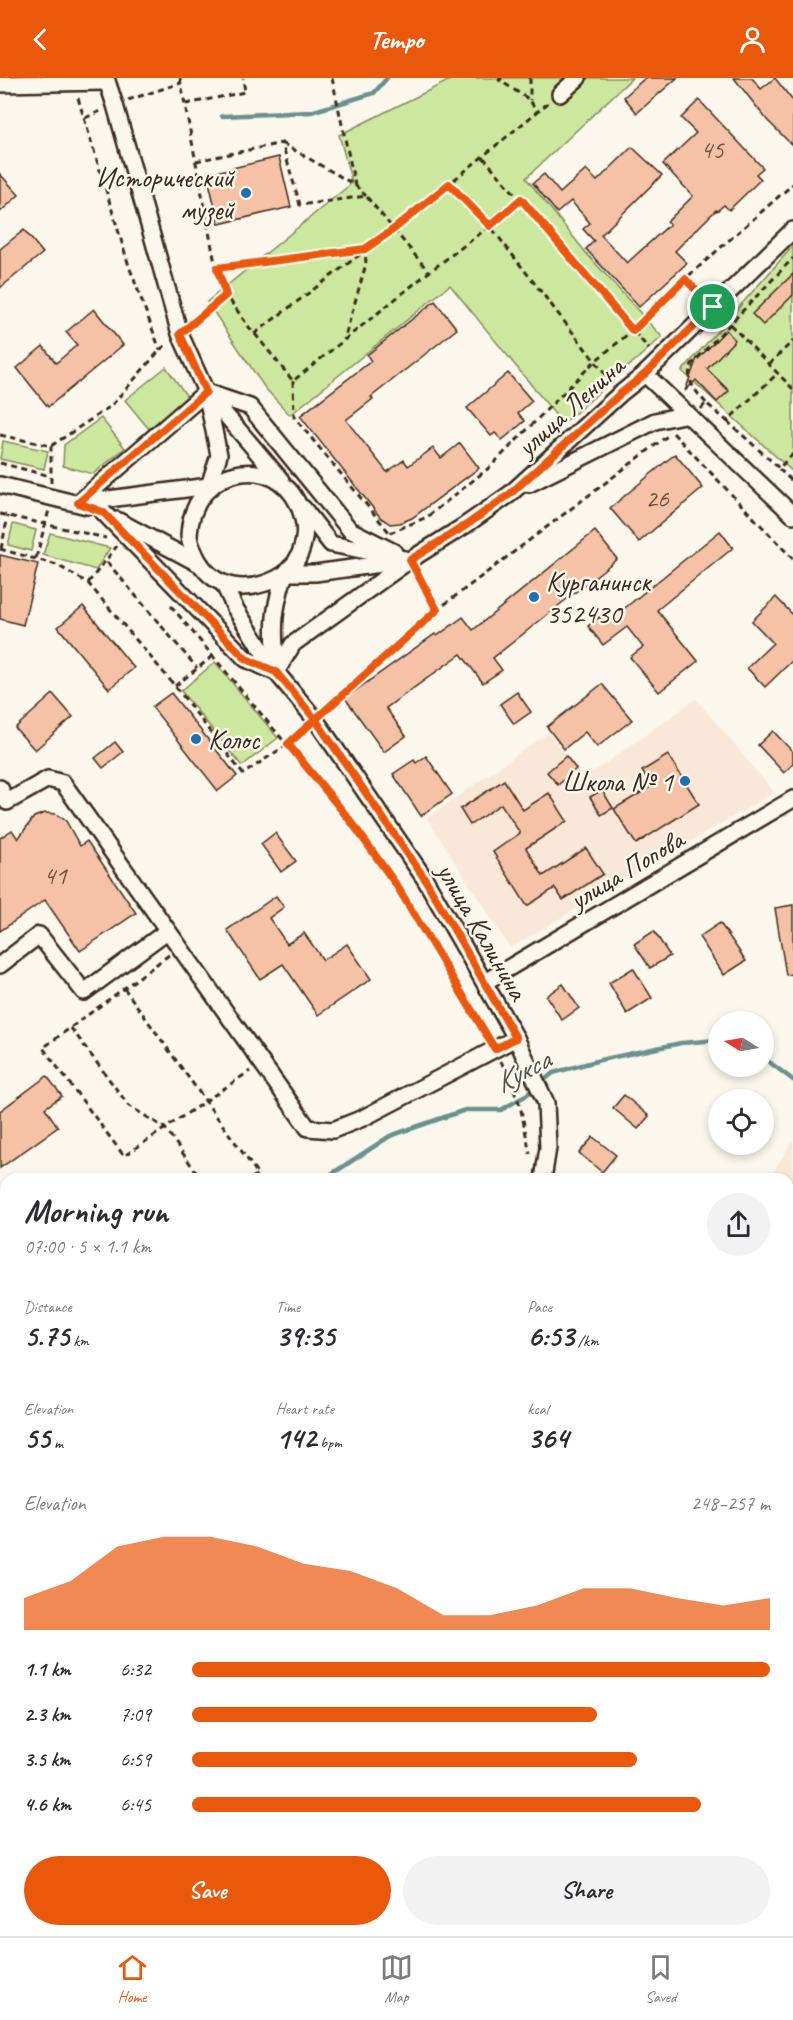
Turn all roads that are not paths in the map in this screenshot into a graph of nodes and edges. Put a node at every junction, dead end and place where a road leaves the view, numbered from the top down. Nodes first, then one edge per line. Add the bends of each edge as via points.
1 (578, 78) edge
2 (52, 80) edge
3 (106, 80) edge
4 (0, 84) edge
5 (560, 94) road end
6 (793, 230) edge
7 (645, 374) junction
8 (206, 392) junction
9 (690, 416) junction
10 (0, 485) edge
11 (209, 486) junction
12 (510, 494) junction
13 (293, 495) junction
14 (78, 503) junction
15 (103, 512) junction
16 (793, 514) edge
17 (410, 560) junction
18 (201, 565) junction
19 (286, 573) junction
20 (223, 583) junction
21 (276, 672) junction
22 (2, 799) edge
23 (793, 799) edge
24 (168, 931) junction
25 (0, 965) edge
26 (486, 982) junction
27 (516, 1038) junction
28 (544, 1173) edge

1 - 5 street
2 - 3 street
2 - 4 street
3 - 8 street via 180,334
6 - 7 street, улица Ленина
7 - 9 street
7 - 12 street, улица Ленина
8 - 11 street via 219,455
8 - 13 street
8 - 14 street
8 - 17 street via 250,406 350,530
9 - 12 street, улица Ленина via 655,421
9 - 16 street
10 - 14 street
11 - 13 street via 237,473 253,472 282,484
11 - 14 street
11 - 18 street via 197,501 190,520 189,539
12 - 17 street, улица Ленина
13 - 17 street via 331,544
13 - 19 street via 300,508 305,536 302,550
14 - 15 street
15 - 18 street
15 - 21 street, улица Калинина via 246,659
17 - 19 street, улица Ленина via 315,573
17 - 21 street, улица Ленина via 292,644
18 - 20 street
19 - 20 street via 255,587
19 - 21 street via 275,617
20 - 21 street, улица Калинина
21 - 26 street, улица Калинина via 315,719 425,879
22 - 24 street via 48,779 63,783
23 - 26 street, улица Попова
24 - 25 street via 84,992 39,935
24 - 27 street via 308,1128 333,1130 363,1118
26 - 27 street, улица Калинина
27 - 28 street, улица Калинина via 546,1103 548,1148

